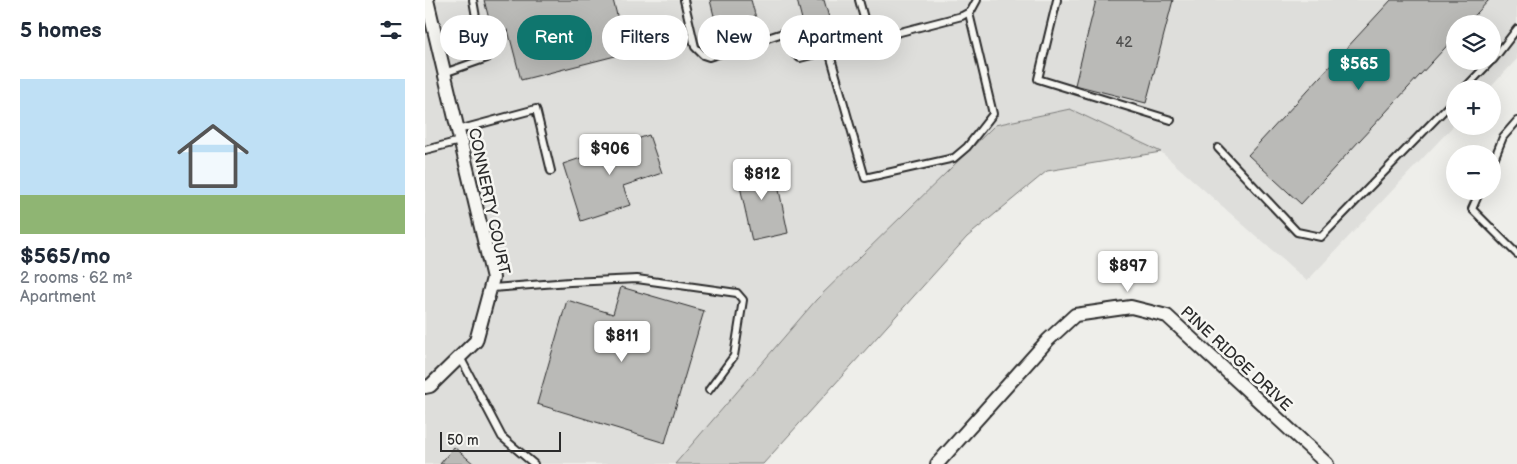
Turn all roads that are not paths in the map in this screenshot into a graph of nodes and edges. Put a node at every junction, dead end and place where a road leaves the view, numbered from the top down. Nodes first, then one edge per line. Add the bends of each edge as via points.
1 (427, 0) edge
2 (473, 0) edge
3 (685, 0) edge
4 (859, 0) edge
5 (977, 0) edge
6 (1057, 0) edge
7 (970, 12) junction
8 (863, 15) edge
9 (1517, 29) edge
10 (901, 32) edge
11 (780, 34) edge
12 (1501, 49) edge
13 (832, 60) edge
14 (1483, 70) edge
15 (444, 73) junction
16 (1474, 80) edge
17 (1446, 107) edge
18 (1171, 120) dead end
19 (1515, 126) edge
20 (459, 135) junction
21 (1500, 145) edge
22 (1218, 148) dead end
23 (425, 150) edge
24 (551, 171) dead end
25 (1476, 200) edge
26 (1517, 254) edge
27 (491, 288) junction
28 (460, 357) junction
29 (425, 387) edge
30 (709, 390) dead end
31 (939, 463) edge
32 (534, 464) edge
33 (1327, 464) edge

1 - 15 street, CONNERTY COURT
2 - 15 lane via 487,58
3 - 11 lane via 695,47 703,55 709,57
4 - 8 lane
5 - 7 lane
6 - 18 lane via 1038,79
7 - 10 lane
7 - 13 lane via 993,114 954,158 865,178
9 - 12 lane
14 - 16 lane
15 - 20 street, CONNERTY COURT
17 - 22 lane via 1321,237 1297,232
19 - 21 lane
20 - 23 lane
20 - 24 lane via 536,109
20 - 27 street, CONNERTY COURT via 493,278
25 - 26 lane via 1473,209
27 - 28 street, CONNERTY COURT via 477,341
27 - 30 lane via 637,278 737,294 743,300 734,356
28 - 29 street, CONNERTY COURT
28 - 32 lane via 502,437
31 - 33 street, PINE RIDGE DRIVE via 1048,340 1075,315 1131,307 1167,316

